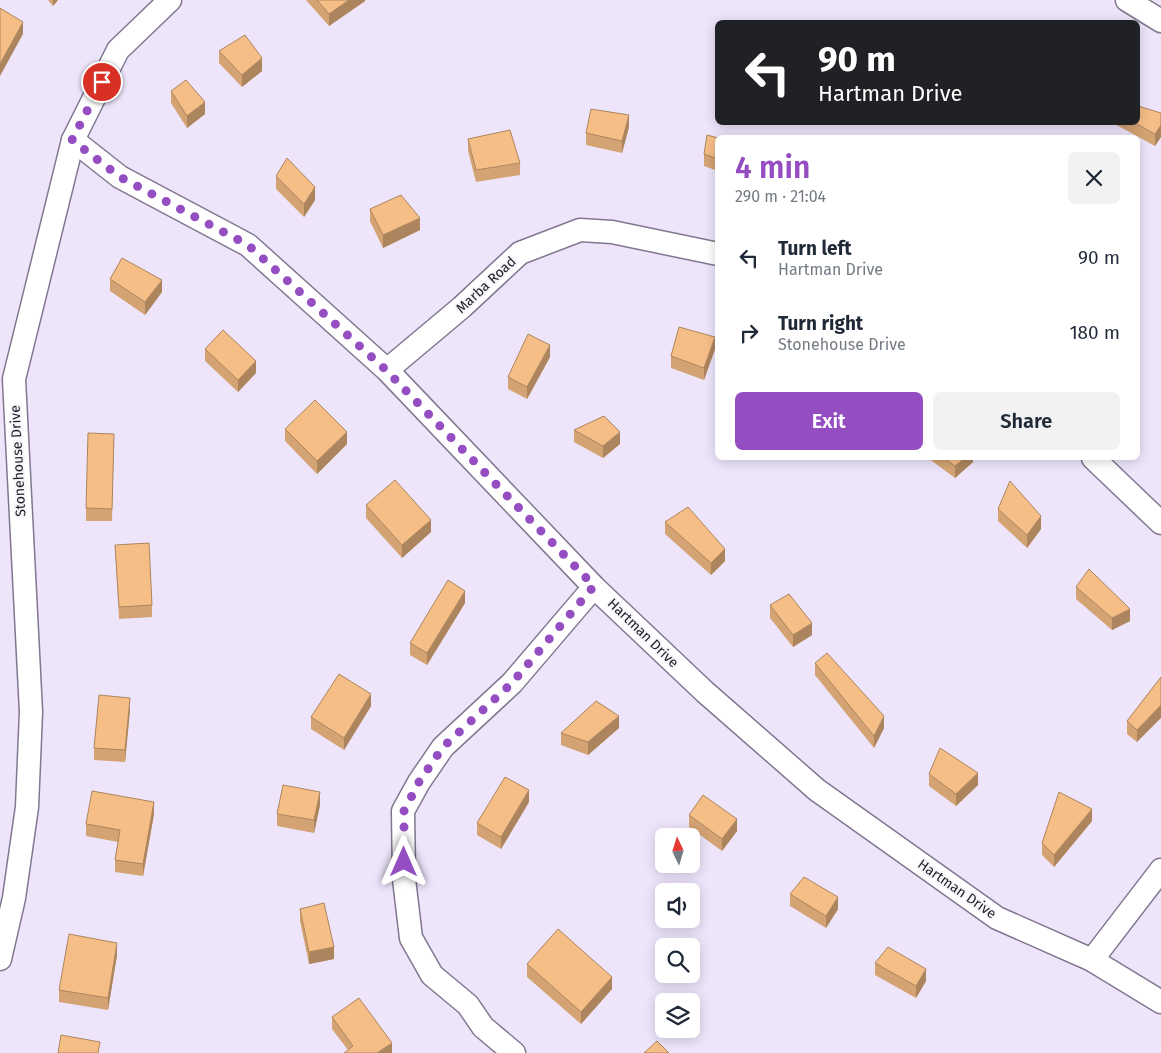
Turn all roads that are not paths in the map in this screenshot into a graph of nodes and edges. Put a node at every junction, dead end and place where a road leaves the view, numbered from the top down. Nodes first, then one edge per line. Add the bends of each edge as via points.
1 (170, 0) edge
2 (1127, 0) edge
3 (1161, 21) edge
4 (72, 140) junction
5 (715, 253) edge
6 (386, 370) junction
7 (7, 379) edge
8 (1096, 460) edge
9 (1161, 523) edge
10 (594, 586) junction
11 (1161, 870) edge
12 (0, 959) edge
13 (1092, 960) junction
14 (1161, 1002) edge
15 (514, 1053) edge

1 - 4 street, Stonehouse Drive via 118,50
2 - 3 street
4 - 6 street, Hartman Drive via 120,177 248,245
4 - 7 street, Stonehouse Drive
5 - 6 street, Marba Road via 612,232 580,230 520,253 462,307
6 - 10 street, Hartman Drive
7 - 12 street, Stonehouse Drive via 31,712 27,807 14,898
8 - 9 street
10 - 13 street, Hartman Drive via 706,692 817,790 996,918
10 - 15 street via 512,683 443,747 404,811 404,879 411,938 432,975 468,1005 483,1027
11 - 13 street
13 - 14 street, Hartman Drive

